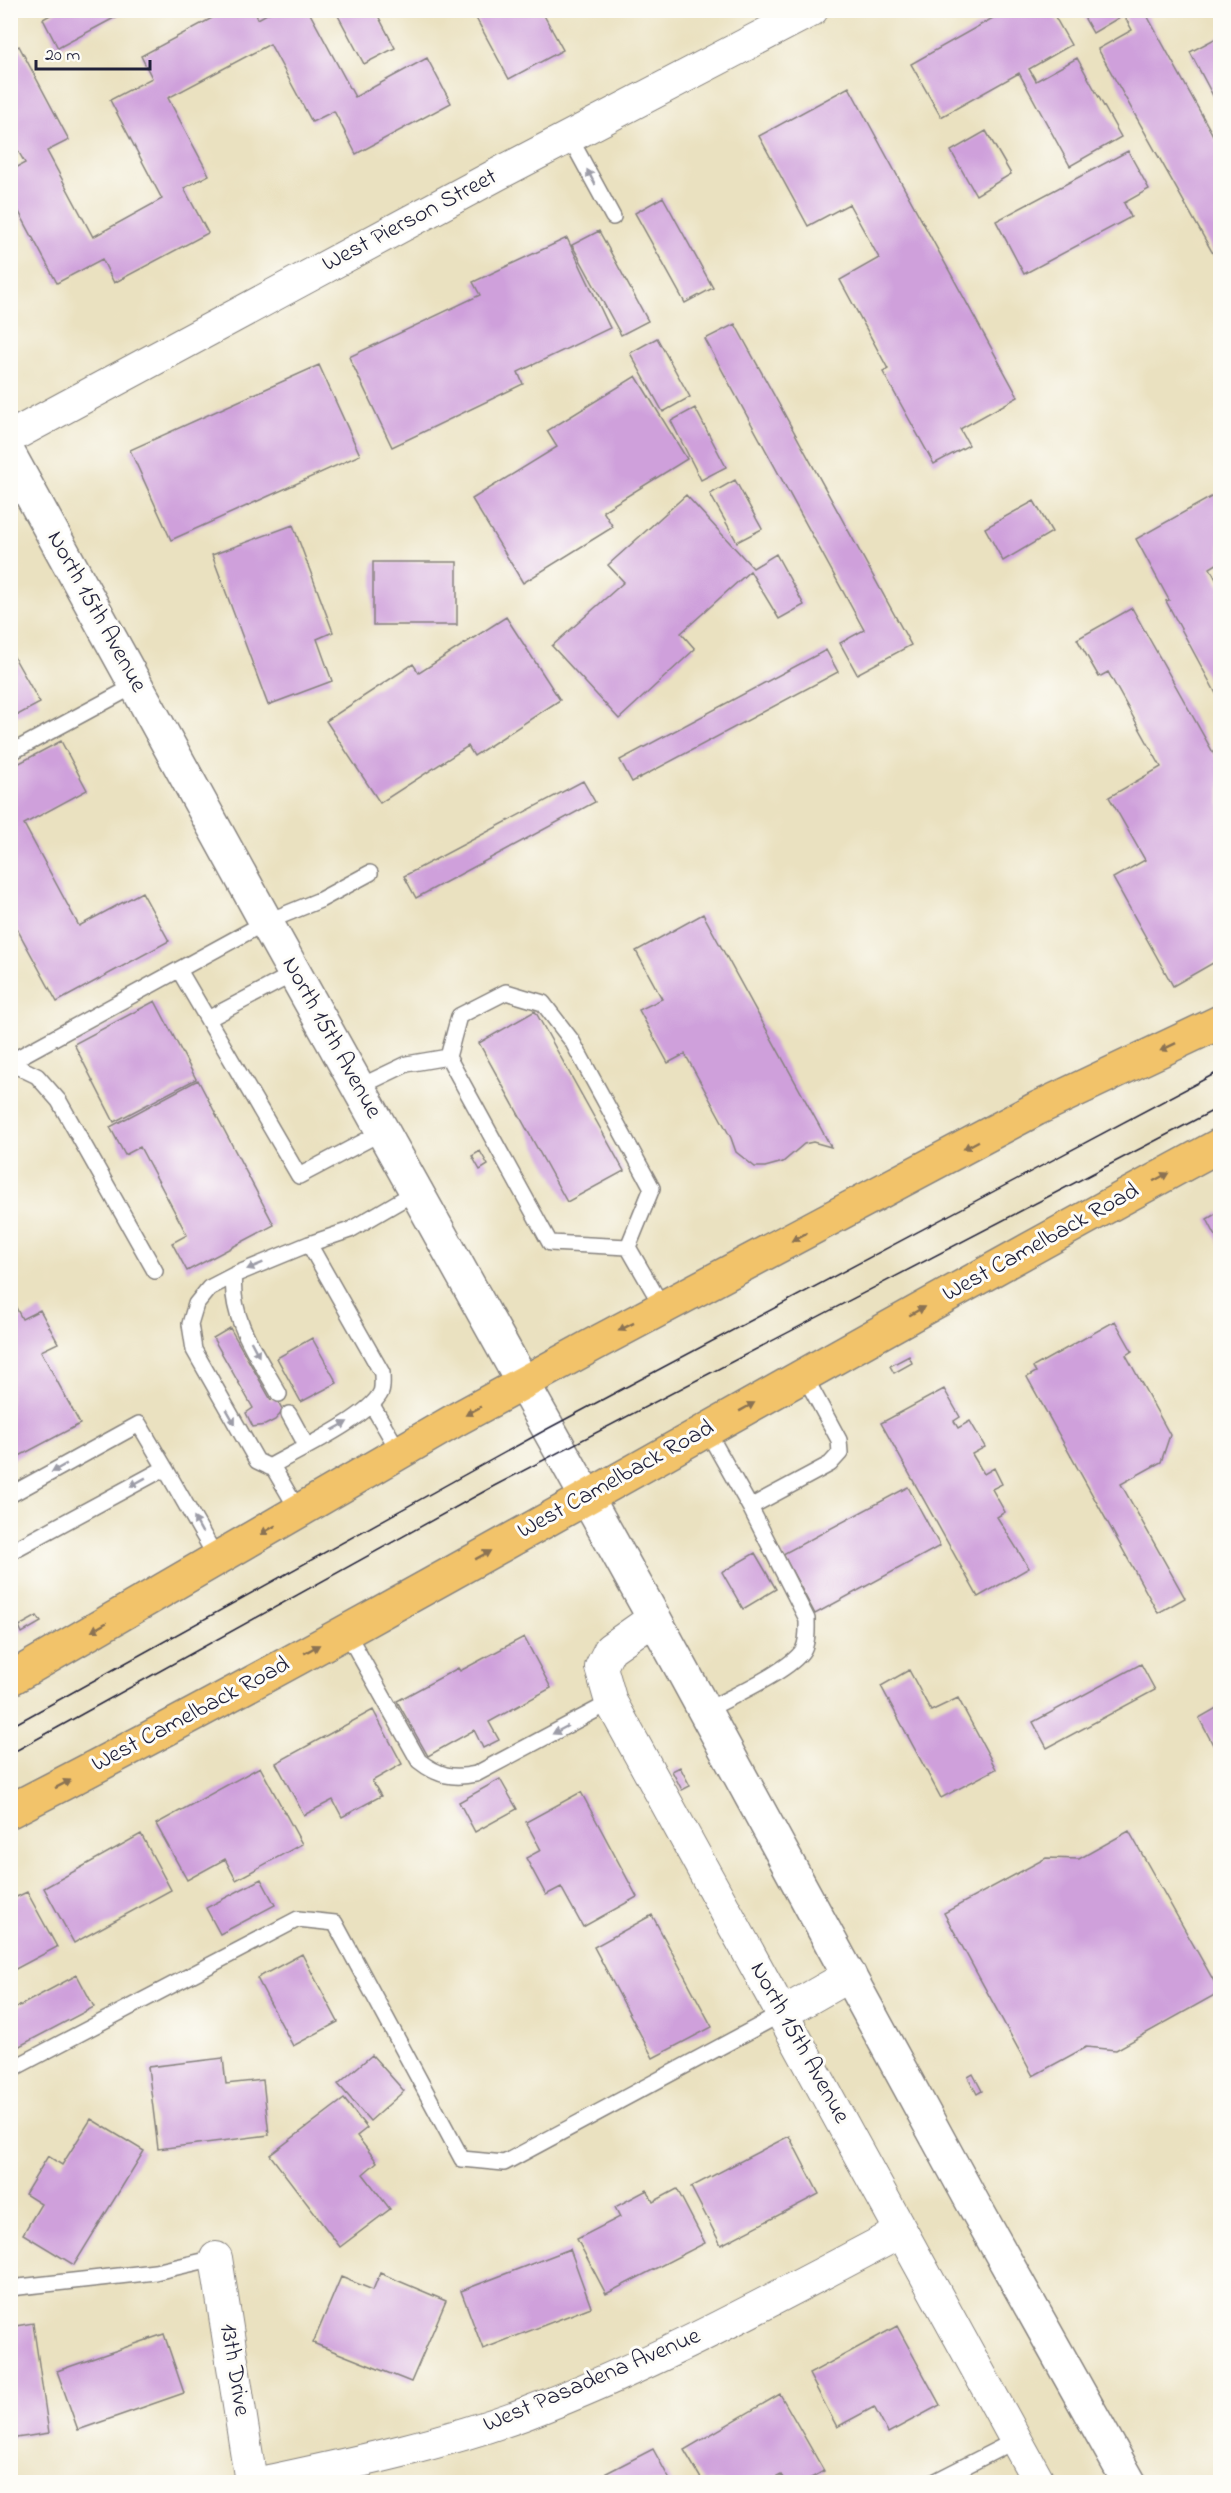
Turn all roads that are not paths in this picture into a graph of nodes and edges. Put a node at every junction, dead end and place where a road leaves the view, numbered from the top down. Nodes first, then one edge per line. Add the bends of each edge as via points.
1 (812, 10) edge
2 (569, 136) junction
3 (613, 217) dead end
4 (10, 437) edge
5 (10, 456) edge
6 (19, 491) edge
7 (136, 685) junction
8 (10, 753) edge
9 (370, 873) dead end
10 (266, 922) junction
11 (179, 970) junction
12 (295, 973) junction
13 (208, 1019) junction
14 (1221, 1022) edge
15 (448, 1057) junction
16 (10, 1062) edge
17 (359, 1087) junction
18 (384, 1131) junction
19 (1221, 1145) edge
20 (417, 1191) junction
21 (309, 1244) junction
22 (628, 1247) junction
23 (155, 1271) dead end
24 (234, 1275) junction
25 (663, 1308) junction
26 (804, 1375) junction
27 (524, 1383) junction
28 (279, 1394) dead end
29 (372, 1405) junction
30 (289, 1414) dead end
31 (706, 1430) junction
32 (306, 1445) junction
33 (400, 1454) junction
34 (269, 1467) junction
35 (165, 1468) junction
36 (10, 1495) edge
37 (586, 1498) junction
38 (750, 1507) junction
39 (299, 1512) junction
40 (10, 1552) edge
41 (217, 1559) junction
42 (654, 1618) junction
43 (346, 1631) junction
44 (10, 1679) edge
45 (611, 1702) junction
46 (705, 1711) junction
47 (10, 1811) edge
48 (850, 1975) junction
49 (783, 2013) junction
50 (10, 2070) edge
51 (901, 2232) junction
52 (216, 2258) joint
53 (10, 2289) edge
54 (1016, 2440) junction
55 (251, 2482) edge
56 (265, 2482) edge
57 (934, 2482) edge
58 (1039, 2482) edge
59 (1130, 2482) edge

1 - 2 street, West Pierson Street
3 -> 2 lane
2 - 4 street, West Pierson Street
5 - 6 street, North 15th Avenue
6 - 7 street, North 15th Avenue
7 - 8 lane
7 - 10 street, North 15th Avenue
9 - 10 lane via 320,900
10 - 11 lane
10 - 12 street, North 15th Avenue
11 - 13 lane
11 - 16 lane
12 - 13 lane
12 - 17 street, North 15th Avenue
13 - 18 lane via 299,1176
14 -> 25 main road via 1036,1109
15 - 17 lane via 407,1064
15 - 22 lane via 550,1243
15 - 22 lane via 459,1016 506,992 543,1003 572,1041 652,1188
16 - 23 lane via 37,1076 59,1101
17 - 18 street, North 15th Avenue
18 - 20 street, North 15th Avenue
26 -> 19 main road, West Camelback Road
20 - 21 lane via 350,1230
20 - 27 street, North 15th Avenue
21 -> 24 lane
21 - 29 lane via 382,1373 382,1390
22 - 25 lane
24 -> 28 lane via 232,1290 237,1317
24 -> 34 lane via 209,1288 196,1304 190,1324 194,1350 257,1461
25 -> 27 main road
31 -> 26 main road, West Camelback Road
26 - 38 lane via 839,1440 840,1453 830,1464
27 -> 33 main road
27 - 37 street, North 15th Avenue
32 -> 29 lane
29 - 33 lane
30 - 32 lane
31 - 37 main road, West Camelback Road
31 - 38 lane
32 - 34 lane
33 - 39 main road
34 - 39 lane via 274,1469
35 -> 36 lane via 139,1424
35 -> 40 lane
41 -> 35 lane
37 - 42 street, North 15th Avenue
43 -> 37 main road, West Camelback Road
38 - 46 lane via 807,1619 808,1634 804,1649 792,1663
39 -> 41 main road
41 -> 44 main road
42 - 45 street, North 15th Avenue via 610,1649 601,1667
42 - 46 street, North 15th Avenue
45 -> 43 lane via 477,1774 443,1776 419,1761
47 -> 43 main road, West Camelback Road
45 - 49 street, North 15th Avenue
46 - 48 street, North 15th Avenue
48 - 49 street
48 - 59 street, North 15th Avenue
49 - 50 lane via 504,2163 462,2159 335,1923 298,1919
49 - 51 street, North 15th Avenue
51 - 54 street, North 15th Avenue
51 - 56 street, West Pasadena Avenue via 675,2351 588,2388 399,2453
52 - 53 lane via 155,2272
52 - 55 street, 13th Drive
54 - 57 lane
54 - 58 street, North 15th Avenue

